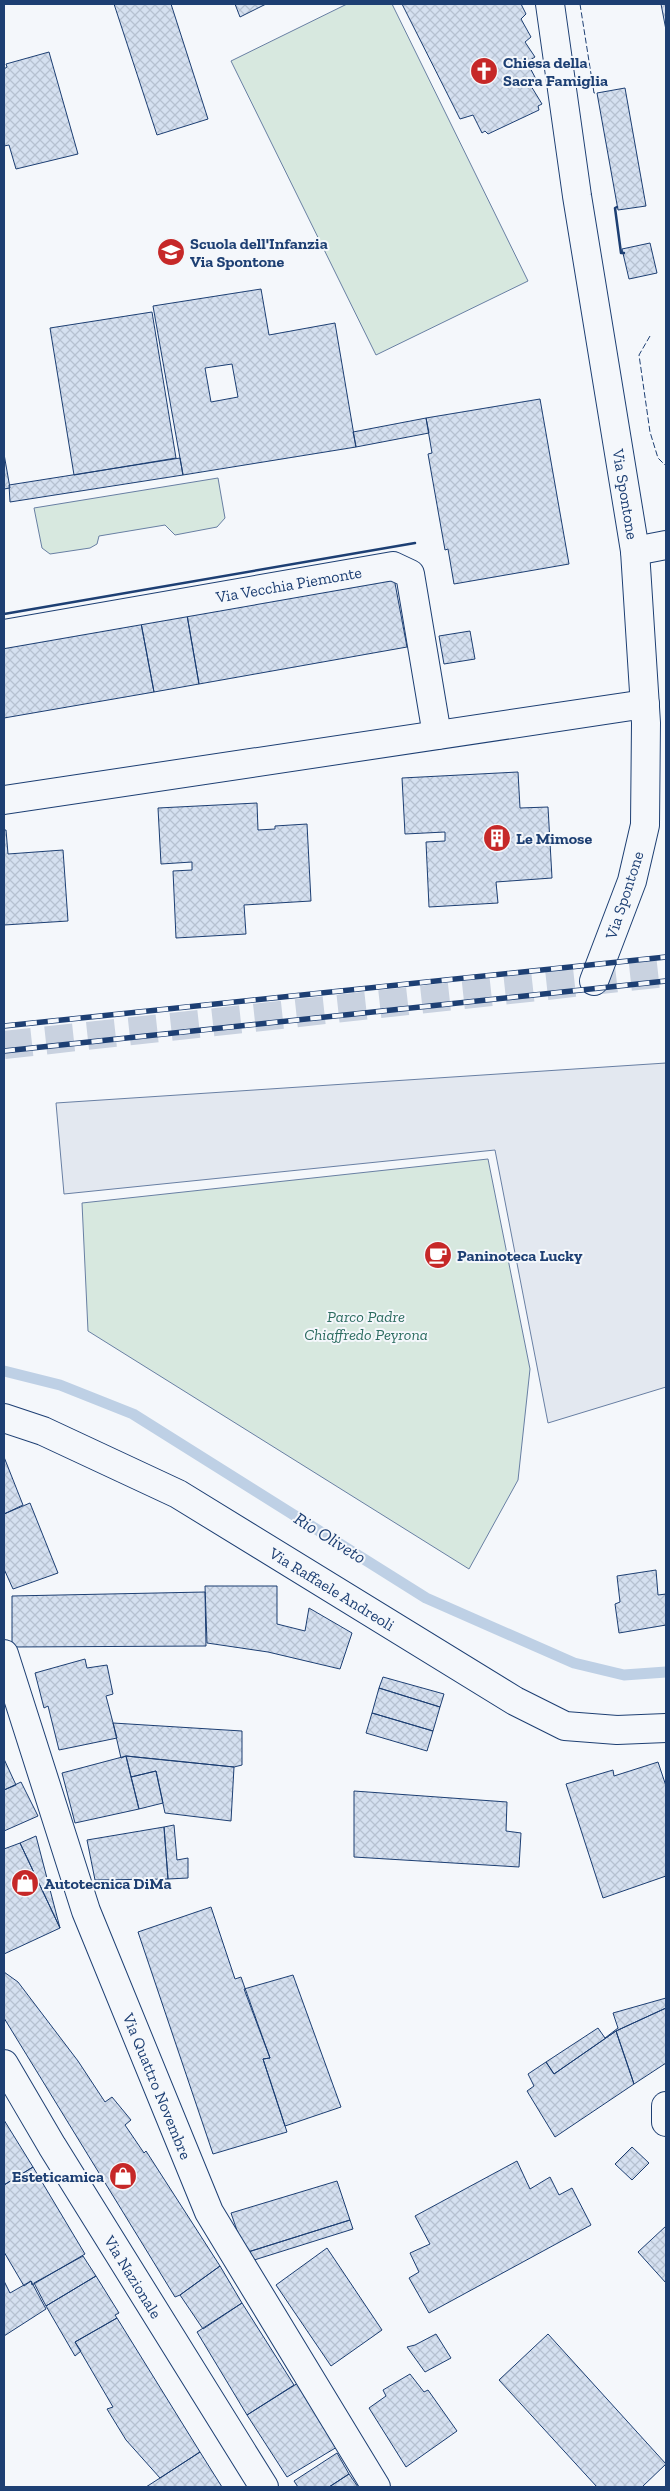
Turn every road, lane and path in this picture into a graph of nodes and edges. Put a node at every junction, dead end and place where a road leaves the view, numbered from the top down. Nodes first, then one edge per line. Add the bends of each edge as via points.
1 (550, 4) edge
2 (666, 545) edge
3 (635, 551) junction
4 (4, 634) edge
5 (645, 704) junction
6 (437, 735) junction
7 (4, 800) edge
8 (594, 981) dead end
9 (4, 1418) edge
10 (4, 1654) edge
11 (666, 1728) edge
12 (4, 2064) edge
13 (666, 2106) edge
14 (666, 2122) edge
15 (264, 2487) edge
16 (376, 2487) edge

1 - 3 street, Via Spontone via 577,196
2 - 3 street
3 - 5 street, Via Spontone
4 - 6 street, Via Vecchia Piemonte via 392,566 410,574
5 - 6 street
5 - 8 street, Via Spontone via 645,825 632,881
6 - 7 street
9 - 11 street, Via Raffaele Andreoli via 43,1431 178,1494 515,1701 565,1726 617,1730
10 - 16 street, Via Quattro Novembre via 86,1911 209,2212
12 - 15 street, Via Nazionale
13 - 14 street

